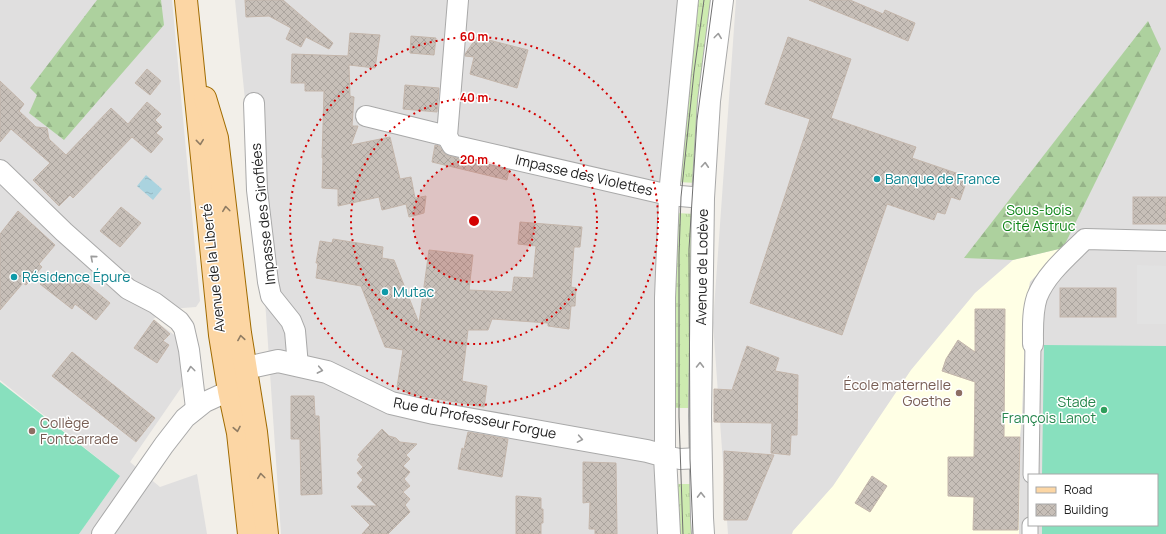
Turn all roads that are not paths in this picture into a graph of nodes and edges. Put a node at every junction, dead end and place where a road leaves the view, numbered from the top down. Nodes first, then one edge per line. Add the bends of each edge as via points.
1 (186, 0) edge
2 (458, 0) edge
3 (688, 0) edge
4 (722, 0) edge
5 (190, 48) junction
6 (254, 103) dead end
7 (366, 116) dead end
8 (447, 136) junction
9 (0, 170) edge
10 (669, 196) junction
11 (703, 198) junction
12 (1166, 241) edge
13 (1033, 344) joint
14 (298, 366) junction
15 (251, 368) junction
16 (229, 391) junction
17 (196, 408) junction
18 (665, 456) junction
19 (700, 458) junction
20 (1031, 474) edge
21 (102, 534) edge
22 (249, 534) edge
23 (267, 534) edge
24 (669, 534) edge
25 (703, 534) edge

1 - 5 main road, Avenue de la Liberté
2 - 8 street
3 - 10 street
11 -> 4 street, Avenue de Lodève via 709,101
15 -> 5 main road via 240,333 217,138
5 -> 16 main road, Avenue de la Liberté via 220,335
6 - 14 street, Impasse des Giroflées via 257,190 268,282 272,296 291,321 295,331
7 - 8 street, Impasse des Violettes
8 - 10 street, Impasse des Violettes via 452,144
17 -> 9 street via 189,350 184,328 179,320 155,303 128,289
10 - 11 street, Impasse des Violettes
10 - 18 street
19 -> 11 street, Avenue de Lodève
12 - 13 street via 1085,239 1052,272 1037,297 1033,317
13 - 20 street
14 - 15 street, Rue du Professeur Forgue via 278,361
14 -> 18 street, Rue du Professeur Forgue via 327,372 391,403
15 - 16 street
23 -> 15 main road
16 - 17 street
16 -> 22 main road, Avenue de la Liberté via 238,433
17 - 21 street via 164,445
18 - 19 street, Rue du Professeur Forgue
18 - 24 street
25 -> 19 street, Avenue de Lodève

